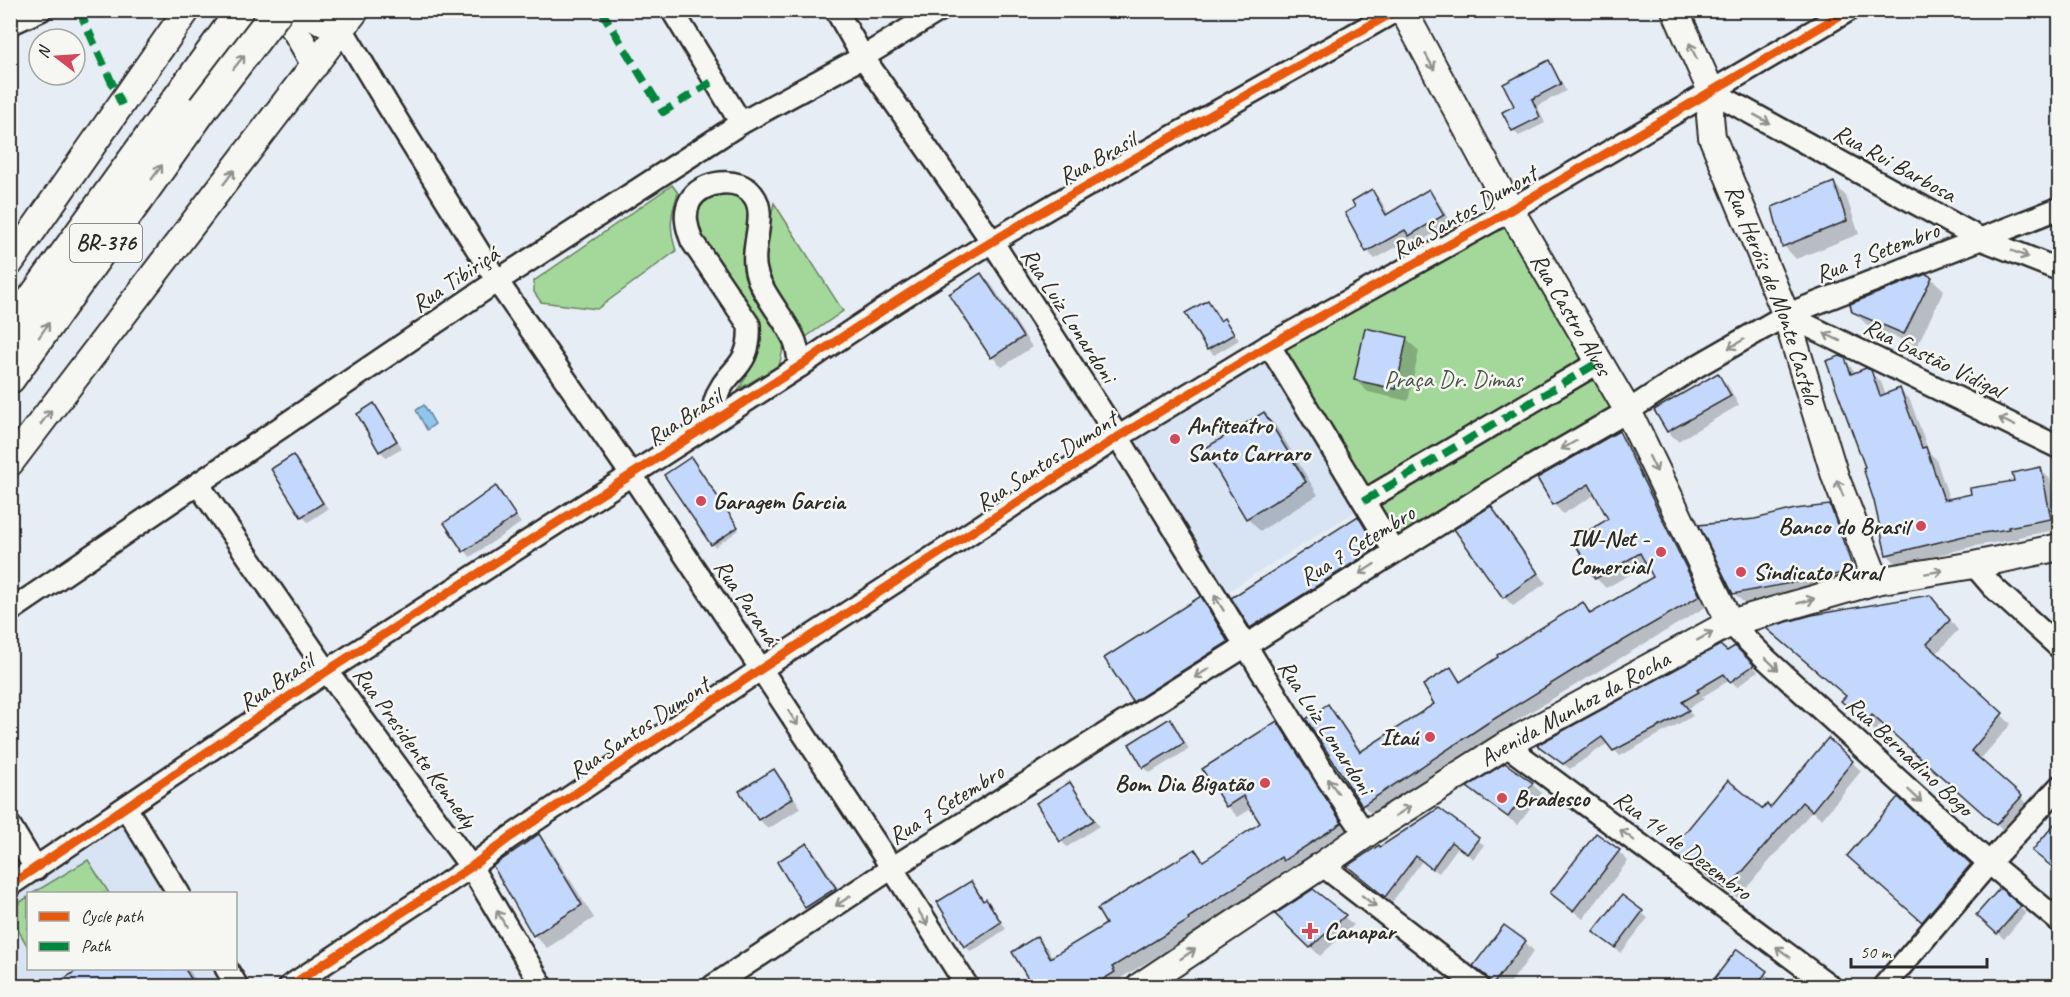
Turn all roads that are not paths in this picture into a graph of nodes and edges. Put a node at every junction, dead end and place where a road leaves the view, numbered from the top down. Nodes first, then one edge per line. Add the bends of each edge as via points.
1 (41, 10) edge
2 (187, 10) edge
3 (242, 10) edge
4 (271, 10) edge
5 (278, 10) edge
6 (303, 10) edge
7 (672, 10) edge
8 (836, 10) edge
9 (940, 10) edge
10 (1397, 10) edge
11 (1402, 10) edge
12 (1675, 10) edge
13 (1849, 10) edge
14 (349, 20) edge
15 (10, 24) edge
16 (863, 57) junction
17 (315, 64) junction
18 (1712, 91) junction
19 (193, 99) junction
20 (741, 123) junction
21 (2060, 208) edge
22 (1510, 209) junction
23 (1981, 239) junction
24 (991, 240) junction
25 (11, 263) edge
26 (2060, 270) edge
27 (497, 281) junction
28 (1786, 315) junction
29 (10, 330) edge
30 (1269, 345) junction
31 (1599, 362) junction
32 (800, 366) junction
33 (10, 378) edge
34 (1628, 411) junction
35 (715, 420) junction
36 (1118, 437) junction
37 (2060, 448) edge
38 (10, 463) edge
39 (631, 474) junction
40 (198, 484) junction
41 (1364, 501) junction
42 (2060, 547) edge
43 (1394, 551) junction
44 (1974, 565) junction
45 (1876, 581) junction
46 (10, 611) edge
47 (1730, 623) junction
48 (1244, 646) junction
49 (2060, 648) edge
50 (761, 669) junction
51 (327, 671) junction
52 (1506, 745) junction
53 (2060, 786) edge
54 (126, 808) junction
55 (10, 826) edge
56 (1366, 835) junction
57 (1989, 863) junction
58 (1322, 865) junction
59 (471, 867) junction
60 (892, 868) junction
61 (36, 869) junction
62 (10, 885) edge
63 (178, 892) edge
64 (2060, 922) edge
65 (227, 970) edge
66 (237, 987) edge
67 (290, 987) edge
68 (542, 987) edge
69 (714, 987) edge
70 (967, 987) edge
71 (1140, 987) edge
72 (1478, 987) edge
73 (1830, 987) edge
74 (1884, 987) edge

1 - 15 street
2 - 25 main road
3 - 19 highway, BR-376
4 - 17 main road via 294,28
19 -> 5 highway, BR-376, bridge
6 - 14 main road via 324,23
7 - 20 street
8 - 16 street, Rua Luiz Lonardoni
9 - 16 street, Rua Tibiriçá
10 - 24 street, Rua Brasil
11 -> 22 main road, Rua Castro Alves
18 -> 12 main road, Rua Heróis de Monte Castelo
13 - 18 street, Rua Santos Dumont
14 - 17 main road
14 - 27 street, Rua Paraná via 387,104
16 - 20 street, Rua Tibiriçá
16 - 24 street, Rua Luiz Lonardoni
38 -> 17 main road
18 - 22 street, Rua Santos Dumont
18 -> 23 street, Rua Rui Barbosa
18 - 28 main road, Rua Heróis de Monte Castelo via 1712,137
19 - 29 highway, BR-376
33 -> 19 highway, BR-376
20 - 27 street, Rua Tibiriçá
21 - 23 street, Rua 7 Setembro
22 - 30 street, Rua Santos Dumont
22 - 31 main road, Rua Castro Alves
23 -> 26 street, Rua Rui Barbosa
23 - 28 street, Rua 7 Setembro
24 - 32 street, Rua Brasil
24 - 36 street, Rua Luiz Lonardoni
27 - 39 street, Rua Paraná
27 - 40 street, Rua Tibiriçá
28 -> 34 street, Rua 7 Setembro
37 -> 28 street, Rua Gastão Vidigal
45 -> 28 main road, Rua Heróis de Monte Castelo via 1835,476
30 - 36 street, Rua Santos Dumont
30 - 41 street
31 - 34 main road, Rua Castro Alves
31 - 41 street
32 - 35 street, Rua Brasil
32 - 35 street via 795,340 757,276 753,250 760,215 755,196 740,183 720,183 700,191 690,200 686,228 749,325 750,340 746,354 717,396
34 -> 43 street, Rua 7 Setembro
34 -> 47 main road, Rua Castro Alves
35 - 39 street, Rua Brasil
48 -> 36 street, Rua Luiz Lonardoni
36 - 50 street, Rua Santos Dumont
39 - 50 street, Rua Paraná
39 - 51 street, Rua Brasil
40 - 46 street, Rua Tibiriçá
40 - 51 street, Rua Presidente Kennedy
41 - 43 street
42 - 44 main road, Avenida Munhoz da Rocha
43 -> 48 street, Rua 7 Setembro
45 -> 44 main road, Avenida Munhoz da Rocha
44 - 49 street
47 -> 45 main road, Avenida Munhoz da Rocha
52 -> 47 main road, Avenida Munhoz da Rocha
47 -> 57 street, Rua Bernadino Bogo
56 -> 48 street, Rua Luiz Lonardoni
48 -> 60 street, Rua 7 Setembro
50 - 59 street, Rua Santos Dumont
50 -> 60 street, Rua Paraná
51 - 54 street, Rua Brasil
51 - 59 street, Rua Presidente Kennedy
56 -> 52 main road, Avenida Munhoz da Rocha
73 -> 52 street, Rua 14 de Dezembro
53 - 57 street
54 - 61 street, Rua Brasil
54 - 63 street
55 - 61 street
56 - 58 main road, Avenida Munhoz da Rocha
57 - 64 street, Rua Bernadino Bogo
57 - 74 street
71 -> 58 main road, Avenida Munhoz da Rocha
58 -> 72 street
59 - 67 street, Rua Santos Dumont
68 -> 59 street, Rua Presidente Kennedy
60 -> 69 street, Rua 7 Setembro
60 -> 70 street, Rua Paraná
61 - 62 street, Rua Brasil
65 - 66 street

